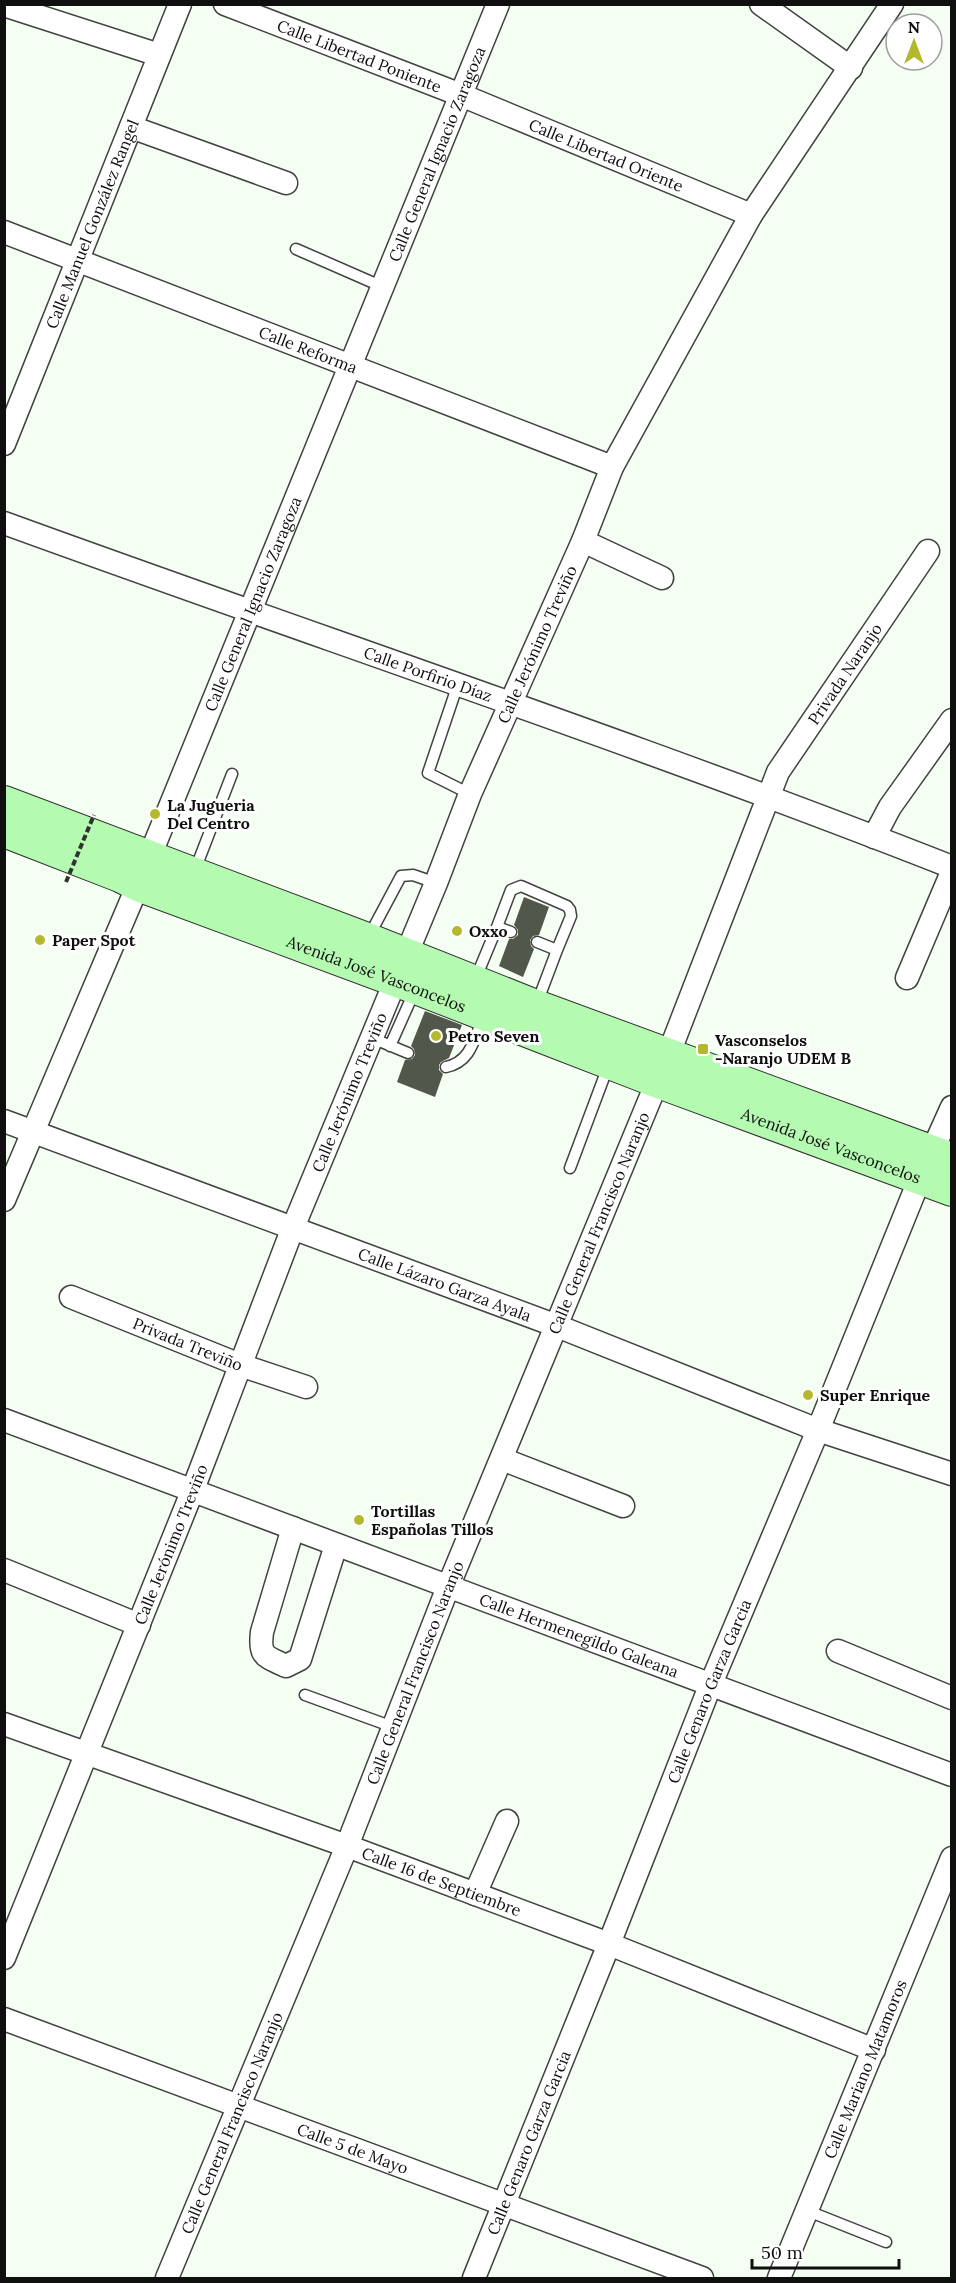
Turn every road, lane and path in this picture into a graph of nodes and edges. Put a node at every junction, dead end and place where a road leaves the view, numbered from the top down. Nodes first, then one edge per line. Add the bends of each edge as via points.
1 (180, 4) edge
2 (225, 4) edge
3 (498, 4) edge
4 (761, 4) edge
5 (892, 4) edge
6 (4, 5) edge
7 (159, 55) junction
8 (851, 68) junction
9 (461, 95) junction
10 (131, 127) junction
11 (286, 183) dead end
12 (751, 215) junction
13 (4, 232) edge
14 (296, 249) dead end
15 (78, 260) junction
16 (383, 287) junction
17 (351, 366) junction
18 (4, 444) edge
19 (612, 467) junction
20 (4, 523) edge
21 (582, 541) junction
22 (928, 551) dead end
23 (662, 578) dead end
24 (248, 612) junction
25 (458, 684) junction
26 (510, 702) junction
27 (951, 720) edge
28 (232, 774) dead end
29 (470, 794) junction
30 (769, 799) junction
31 (4, 802) edge
32 (94, 814) dead end
33 (4, 831) edge
34 (874, 837) junction
35 (951, 867) edge
36 (143, 871) junction
37 (951, 872) edge
38 (66, 882) dead end
39 (436, 883) junction
40 (188, 887) junction
41 (497, 927) junction
42 (511, 932) dead end
43 (537, 942) dead end
44 (556, 950) junction
45 (360, 952) junction
46 (415, 973) junction
47 (907, 978) dead end
48 (479, 998) junction
49 (531, 1018) junction
50 (381, 1042) junction
51 (615, 1049) junction
52 (408, 1053) dead end
53 (446, 1067) dead end
54 (662, 1067) junction
55 (951, 1107) edge
56 (4, 1121) edge
57 (32, 1132) junction
58 (934, 1163) edge
59 (570, 1168) dead end
60 (951, 1190) edge
61 (4, 1200) edge
62 (292, 1230) junction
63 (70, 1297) dead end
64 (557, 1326) junction
65 (240, 1365) junction
66 (306, 1387) dead end
67 (4, 1420) edge
68 (818, 1430) junction
69 (502, 1459) junction
70 (951, 1474) edge
71 (192, 1492) junction
72 (623, 1506) dead end
73 (293, 1528) junction
74 (336, 1545) junction
75 (4, 1570) edge
76 (448, 1587) junction
77 (139, 1625) junction
78 (838, 1651) dead end
79 (710, 1686) junction
80 (305, 1695) dead end
81 (951, 1698) edge
82 (4, 1724) edge
83 (393, 1727) junction
84 (87, 1754) junction
85 (951, 1775) edge
86 (507, 1821) dead end
87 (347, 1846) junction
88 (951, 1858) edge
89 (475, 1894) junction
90 (609, 1944) junction
91 (4, 1958) edge
92 (4, 2019) edge
93 (874, 2050) junction
94 (238, 2104) junction
95 (504, 2205) junction
96 (808, 2211) junction
97 (886, 2242) dead end
98 (167, 2278) edge
99 (474, 2278) edge
100 (702, 2278) edge
101 (779, 2278) edge

1 - 7 street, Calle Manuel González Rangel
2 - 9 street, Calle Libertad Poniente
3 - 9 street, Calle General Ignacio Zaragoza
4 - 8 street
5 - 8 street, Calle Jerónimo Treviño
6 - 7 street
7 - 10 street, Calle Manuel González Rangel
8 - 12 street, Calle Jerónimo Treviño
9 - 12 street, Calle Libertad Oriente
9 - 16 street, Calle General Ignacio Zaragoza
10 - 11 street
10 - 15 street, Calle Manuel González Rangel
12 - 19 street, Calle Jerónimo Treviño
13 - 15 street, Calle Reforma
14 - 16 lane
15 - 17 street, Calle Reforma
15 - 18 street, Calle Manuel González Rangel
16 - 17 street, Calle General Ignacio Zaragoza
17 - 19 street, Calle Reforma
17 - 24 street, Calle General Ignacio Zaragoza
19 - 21 street, Calle Jerónimo Treviño
20 - 24 street, Calle Porfirio Díaz
21 - 23 street
21 - 26 street, Calle Jerónimo Treviño
22 - 30 street, Privada Naranjo via 778,771
24 - 25 street, Calle Porfirio Díaz
24 - 36 street, Calle General Ignacio Zaragoza
25 - 26 street, Calle Porfirio Díaz
25 - 29 lane via 428,774
26 - 29 street, Calle Jerónimo Treviño
26 - 30 street, Calle Porfirio Díaz
27 - 34 street via 890,807
28 - 40 lane
29 - 39 street, Calle Jerónimo Treviño
30 - 34 street, Calle Porfirio Díaz
30 - 54 street, Calle General Francisco Naranjo
31 - 36 main road, Avenida José Vasconcelos
32 - 38 path, bridge
33 - 36 main road, Avenida José Vasconcelos via 120,876
34 - 35 street, Calle Porfirio Díaz
36 - 40 main road, Avenida José Vasconcelos
36 - 57 street, Calle General Ignacio Zaragoza
37 - 47 street
39 - 45 lane via 413,875 401,876
39 - 46 street, Calle Jerónimo Treviño
40 - 45 main road, Avenida José Vasconcelos
41 - 42 lane
41 - 44 lane via 511,890 521,886 570,910
41 - 48 lane
43 - 44 lane
44 - 49 lane
45 - 46 main road, Avenida José Vasconcelos
46 - 48 main road, Avenida José Vasconcelos
46 - 50 street, Calle Jerónimo Treviño
48 - 49 main road, Avenida José Vasconcelos
48 - 53 lane via 468,1054 462,1062
49 - 51 main road, Avenida José Vasconcelos
50 - 52 lane
50 - 62 street, Calle Jerónimo Treviño
51 - 54 main road, Avenida José Vasconcelos
51 - 59 lane
54 - 58 main road, Avenida José Vasconcelos
54 - 64 street, Calle General Francisco Naranjo
55 - 58 street, Calle Genaro Garza Garcia
56 - 57 street, Calle Lázaro Garza Ayala
57 - 61 street, Calle General Ignacio Zaragoza
57 - 62 street, Calle Lázaro Garza Ayala
58 - 60 main road, Avenida José Vasconcelos
58 - 68 street, Calle Genaro Garza Garcia
62 - 64 street, Calle Lázaro Garza Ayala
62 - 65 street, Calle Jerónimo Treviño
63 - 65 street, Privada Treviño
64 - 68 street, Calle Lázaro Garza Ayala
64 - 69 street, Calle General Francisco Naranjo
65 - 66 street, Privada Treviño
65 - 71 street, Calle Jerónimo Treviño
67 - 71 street, Calle Hermenegildo Galeana
68 - 70 street, Calle Lázaro Garza Ayala
68 - 79 street, Calle Genaro Garza Garcia
69 - 72 street
69 - 76 street, Calle General Francisco Naranjo
71 - 73 street, Calle Hermenegildo Galeana
71 - 77 street, Calle Jerónimo Treviño
73 - 74 street, Calle Hermenegildo Galeana
73 - 74 street via 260,1647 265,1656 286,1666 300,1659
74 - 76 street, Calle Hermenegildo Galeana
75 - 77 street
76 - 79 street, Calle Hermenegildo Galeana
76 - 83 street, Calle General Francisco Naranjo
77 - 84 street, Calle Jerónimo Treviño
78 - 81 street
79 - 85 street, Calle Hermenegildo Galeana
79 - 90 street, Calle Genaro Garza Garcia
80 - 83 lane
82 - 84 street, Calle 16 de Septiembre
83 - 87 street, Calle General Francisco Naranjo
84 - 87 street, Calle 16 de Septiembre
84 - 91 street, Calle Jerónimo Treviño
86 - 89 street
87 - 89 street, Calle 16 de Septiembre
87 - 94 street, Calle General Francisco Naranjo
88 - 93 street, Calle Mariano Matamoros
89 - 90 street, Calle 16 de Septiembre
90 - 93 street, Calle 16 de Septiembre
90 - 95 street, Calle Genaro Garza Garcia
92 - 94 street, Calle 5 de Mayo
93 - 96 street, Calle Mariano Matamoros
94 - 95 street, Calle 5 de Mayo
94 - 98 street, Calle General Francisco Naranjo
95 - 99 street, Calle Genaro Garza Garcia
95 - 100 street, Calle 5 de Mayo
96 - 97 lane
96 - 101 street, Calle Mariano Matamoros

